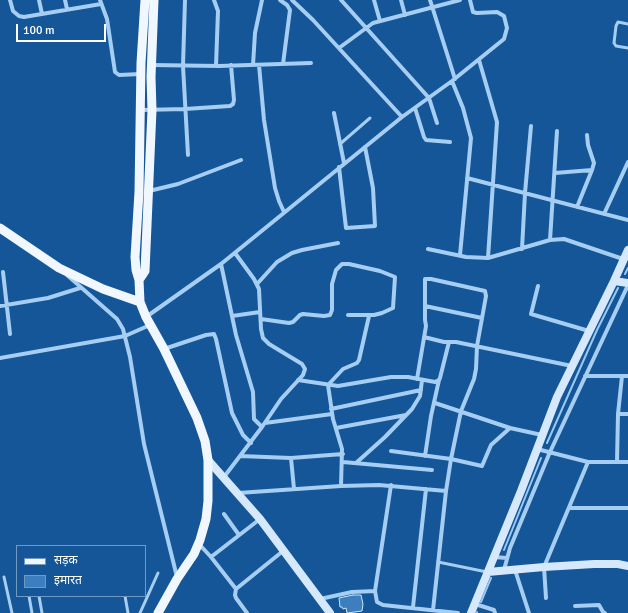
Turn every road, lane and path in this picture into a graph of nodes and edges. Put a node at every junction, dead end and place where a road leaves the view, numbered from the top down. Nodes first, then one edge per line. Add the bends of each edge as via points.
1 (10, 0) edge
2 (39, 0) edge
3 (65, 0) edge
4 (144, 0) edge
5 (154, 0) edge
6 (185, 0) edge
7 (214, 0) edge
8 (262, 0) edge
9 (280, 0) edge
10 (292, 0) edge
11 (341, 0) edge
12 (374, 0) edge
13 (401, 0) edge
14 (430, 0) edge
15 (460, 0) edge
16 (470, 0) edge
17 (101, 2) edge
18 (432, 7) junction
19 (67, 10) junction
20 (42, 14) junction
21 (405, 15) junction
22 (380, 21) junction
23 (628, 24) edge
24 (366, 29) junction
25 (339, 48) junction
26 (628, 48) edge
27 (479, 60) junction
28 (141, 63) junction
29 (311, 63) dead end
30 (283, 64) junction
31 (152, 65) junction
32 (231, 65) junction
33 (253, 65) junction
34 (259, 65) junction
35 (183, 66) junction
36 (216, 66) junction
37 (141, 74) junction
38 (454, 80) junction
39 (429, 98) junction
40 (415, 108) junction
41 (185, 109) junction
42 (141, 110) junction
43 (152, 110) junction
44 (334, 113) dead end
45 (402, 117) junction
46 (370, 118) dead end
47 (437, 124) dead end
48 (531, 126) dead end
49 (557, 131) dead end
50 (587, 135) dead end
51 (450, 142) dead end
52 (340, 144) junction
53 (365, 147) junction
54 (188, 155) dead end
55 (241, 160) dead end
56 (628, 162) edge
57 (344, 163) junction
58 (339, 168) junction
59 (592, 170) junction
60 (555, 173) junction
61 (467, 178) junction
62 (492, 184) junction
63 (144, 192) junction
64 (525, 193) junction
65 (553, 200) junction
66 (577, 207) junction
67 (284, 212) junction
68 (604, 214) junction
69 (628, 220) edge
70 (0, 228) edge
71 (550, 240) junction
72 (338, 243) dead end
73 (428, 249) dead end
74 (522, 249) junction
75 (628, 250) edge
76 (235, 253) junction
77 (460, 255) junction
78 (488, 258) junction
79 (623, 259) junction
80 (221, 264) junction
81 (59, 268) junction
82 (3, 272) dead end
83 (614, 281) junction
84 (257, 284) junction
85 (628, 284) edge
86 (538, 286) dead end
87 (80, 288) junction
88 (140, 302) junction
89 (7, 305) junction
90 (0, 306) edge
91 (425, 306) junction
92 (260, 312) junction
93 (348, 315) dead end
94 (232, 316) junction
95 (369, 316) junction
96 (482, 318) junction
97 (260, 319) junction
98 (148, 321) junction
99 (589, 331) junction
100 (10, 334) dead end
101 (125, 336) junction
102 (424, 337) junction
103 (449, 342) junction
104 (476, 346) junction
105 (164, 349) junction
106 (0, 358) edge
107 (572, 367) junction
108 (585, 376) junction
109 (622, 376) junction
110 (628, 376) edge
111 (417, 379) junction
112 (298, 380) junction
113 (422, 380) junction
114 (439, 380) junction
115 (328, 385) junction
116 (422, 390) junction
117 (435, 403) junction
118 (331, 409) junction
119 (461, 411) junction
120 (332, 414) junction
121 (618, 414) junction
122 (628, 414) edge
123 (406, 416) junction
124 (264, 425) junction
125 (336, 428) junction
126 (510, 428) junction
127 (542, 435) junction
128 (251, 443) junction
129 (537, 449) junction
130 (391, 451) dead end
131 (550, 452) junction
132 (343, 454) junction
133 (240, 456) junction
134 (425, 456) junction
135 (291, 458) junction
136 (451, 459) junction
137 (208, 460) junction
138 (342, 462) junction
139 (588, 462) junction
140 (617, 462) junction
141 (628, 462) edge
142 (356, 463) junction
143 (432, 470) dead end
144 (224, 477) junction
145 (341, 486) junction
146 (391, 486) junction
147 (294, 489) junction
148 (426, 489) junction
149 (446, 491) junction
150 (238, 493) junction
151 (569, 508) junction
152 (628, 508) edge
153 (224, 514) dead end
154 (260, 519) junction
155 (239, 535) junction
156 (198, 543) junction
157 (283, 551) junction
158 (211, 557) junction
159 (494, 557) junction
160 (507, 558) junction
161 (438, 562) junction
162 (628, 566) edge
163 (544, 567) junction
164 (515, 570) junction
165 (504, 571) junction
166 (488, 572) junction
167 (158, 573) dead end
168 (4, 577) dead end
169 (177, 579) junction
170 (236, 589) junction
171 (375, 592) junction
172 (29, 597) edge
173 (38, 597) edge
174 (125, 597) edge
175 (546, 598) dead end
176 (320, 599) junction
177 (475, 604) junction
178 (575, 606) dead end
179 (413, 607) junction
180 (432, 610) junction
181 (327, 612) edge
182 (12, 613) edge
183 (32, 613) edge
184 (42, 613) edge
185 (128, 613) edge
186 (140, 613) edge
187 (158, 613) edge
188 (247, 613) edge
189 (458, 613) edge
190 (471, 613) edge
191 (494, 613) edge
192 (530, 613) edge
193 (603, 613) edge

1 - 20 street via 13,11 19,16
2 - 20 street
3 - 19 street
4 - 28 main road
5 - 31 main road
6 - 35 street
7 - 36 street via 218,11
8 - 33 street via 253,46
9 - 30 street via 290,10
10 - 25 street
11 - 24 street
12 - 22 street
13 - 21 street
14 - 18 street
15 - 18 street
16 - 27 street via 473,12 497,12 504,16 507,28 504,39
17 - 19 street
17 - 37 street via 107,19 116,72 119,75
18 - 21 street
18 - 38 street
19 - 20 street
21 - 22 street
22 - 24 street
23 - 26 lane via 618,22 614,43 616,46
24 - 25 street
24 - 39 street
25 - 45 street
27 - 38 street
27 - 62 street via 497,122
28 - 31 street
28 - 37 main road
29 - 30 street
30 - 34 street
31 - 35 street
31 - 43 main road
32 - 33 street
32 - 36 street
32 - 41 street via 233,104 226,107
33 - 34 street
34 - 67 street via 264,120 275,188
35 - 36 street
35 - 41 street
37 - 42 main road
38 - 39 street
38 - 61 street via 472,138
39 - 40 street
39 - 47 street
40 - 45 street
40 - 51 street via 426,140
41 - 43 street
41 - 54 street
42 - 43 street
42 - 63 main road
43 - 63 main road
44 - 52 street
45 - 53 street
46 - 52 lane
48 - 64 street
49 - 60 street
50 - 59 street via 594,163
52 - 57 street
53 - 57 street
53 - 58 street via 373,188 375,226 346,228
55 - 63 street via 178,184
56 - 68 street
57 - 58 street
58 - 67 street
59 - 60 street
59 - 66 street
60 - 65 street
61 - 62 street
61 - 77 street
62 - 64 street
62 - 78 street
63 - 88 main road via 135,257
64 - 65 street
64 - 74 street
65 - 66 street
65 - 71 street
66 - 68 street
67 - 76 street
68 - 69 street
70 - 81 main road
71 - 74 street
71 - 79 street via 564,239
72 - 84 street via 288,255 277,262
73 - 77 street
74 - 78 street
75 - 79 main road
76 - 80 street
76 - 84 street
77 - 78 street
79 - 83 main road
80 - 94 street
80 - 98 street
81 - 87 street
81 - 88 main road via 103,289
82 - 89 street
83 - 85 main road
83 - 99 main road
84 - 92 street
85 - 108 street
86 - 99 street via 531,314
87 - 89 street via 48,298
87 - 101 street via 116,319
88 - 98 main road
89 - 90 street
89 - 100 street
91 - 96 street
91 - 96 street via 425,279 431,279 485,291
91 - 102 street
92 - 94 street
92 - 97 street
93 - 95 street
94 - 124 street via 253,392 254,419
95 - 97 street via 393,308 395,277 380,271 342,264 336,270 332,284 330,315 303,314 290,323
95 - 115 street via 359,360 343,369
96 - 104 street
97 - 112 street via 265,340 305,367 305,372
98 - 101 street
98 - 105 main road
99 - 107 main road
101 - 106 street
101 - 169 street via 144,444
102 - 103 street
102 - 111 street
103 - 104 street
103 - 114 street
104 - 107 street
104 - 119 street via 474,379
105 - 128 street via 214,334 232,413 239,429
105 - 137 main road via 197,418
107 - 127 main road
108 - 109 street
108 - 131 street
109 - 110 street
109 - 121 street
111 - 113 street
111 - 115 street via 392,377 350,385
112 - 115 street
112 - 124 street via 281,399
113 - 114 street
113 - 116 street
114 - 117 street
115 - 118 street
116 - 118 street
116 - 123 street via 418,401
117 - 119 street
117 - 134 street
118 - 120 street
119 - 126 street
119 - 136 street
120 - 124 street
120 - 125 street
121 - 122 street
121 - 140 street
123 - 125 street
123 - 142 street
124 - 128 street
125 - 132 street
126 - 127 street
126 - 136 street via 491,445 482,466
127 - 129 main road
128 - 133 street
129 - 131 street
129 - 159 main road
130 - 134 street
131 - 139 street
131 - 160 street
132 - 135 street
132 - 138 street
133 - 135 street
133 - 144 street
134 - 136 street
135 - 147 street
136 - 149 street
137 - 144 main road
137 - 156 main road via 206,519
138 - 142 street
138 - 145 street
139 - 140 street
139 - 151 street
140 - 141 street
142 - 143 street
144 - 150 main road
145 - 146 street
145 - 147 street
146 - 148 street
146 - 171 street
147 - 150 street
148 - 149 street
148 - 179 street
149 - 161 street
150 - 154 main road
151 - 152 street
151 - 163 street
153 - 155 street
154 - 155 street
154 - 157 main road
155 - 158 street
156 - 158 street
156 - 169 main road via 194,554
157 - 170 street
157 - 176 main road
158 - 170 street
159 - 160 street
159 - 166 main road
160 - 165 street
161 - 166 lane
161 - 180 street
162 - 163 main road via 594,564
163 - 164 main road
163 - 175 street
164 - 165 main road
164 - 192 street
165 - 166 main road
166 - 177 main road
167 - 186 lane
168 - 182 lane
169 - 187 main road
170 - 188 street via 236,598
171 - 176 street via 352,592
171 - 179 street via 380,604
172 - 183 lane
173 - 184 lane
174 - 185 lane
176 - 181 main road
177 - 190 main road
177 - 191 street via 494,610
178 - 193 street via 599,604
179 - 180 street
180 - 189 street

